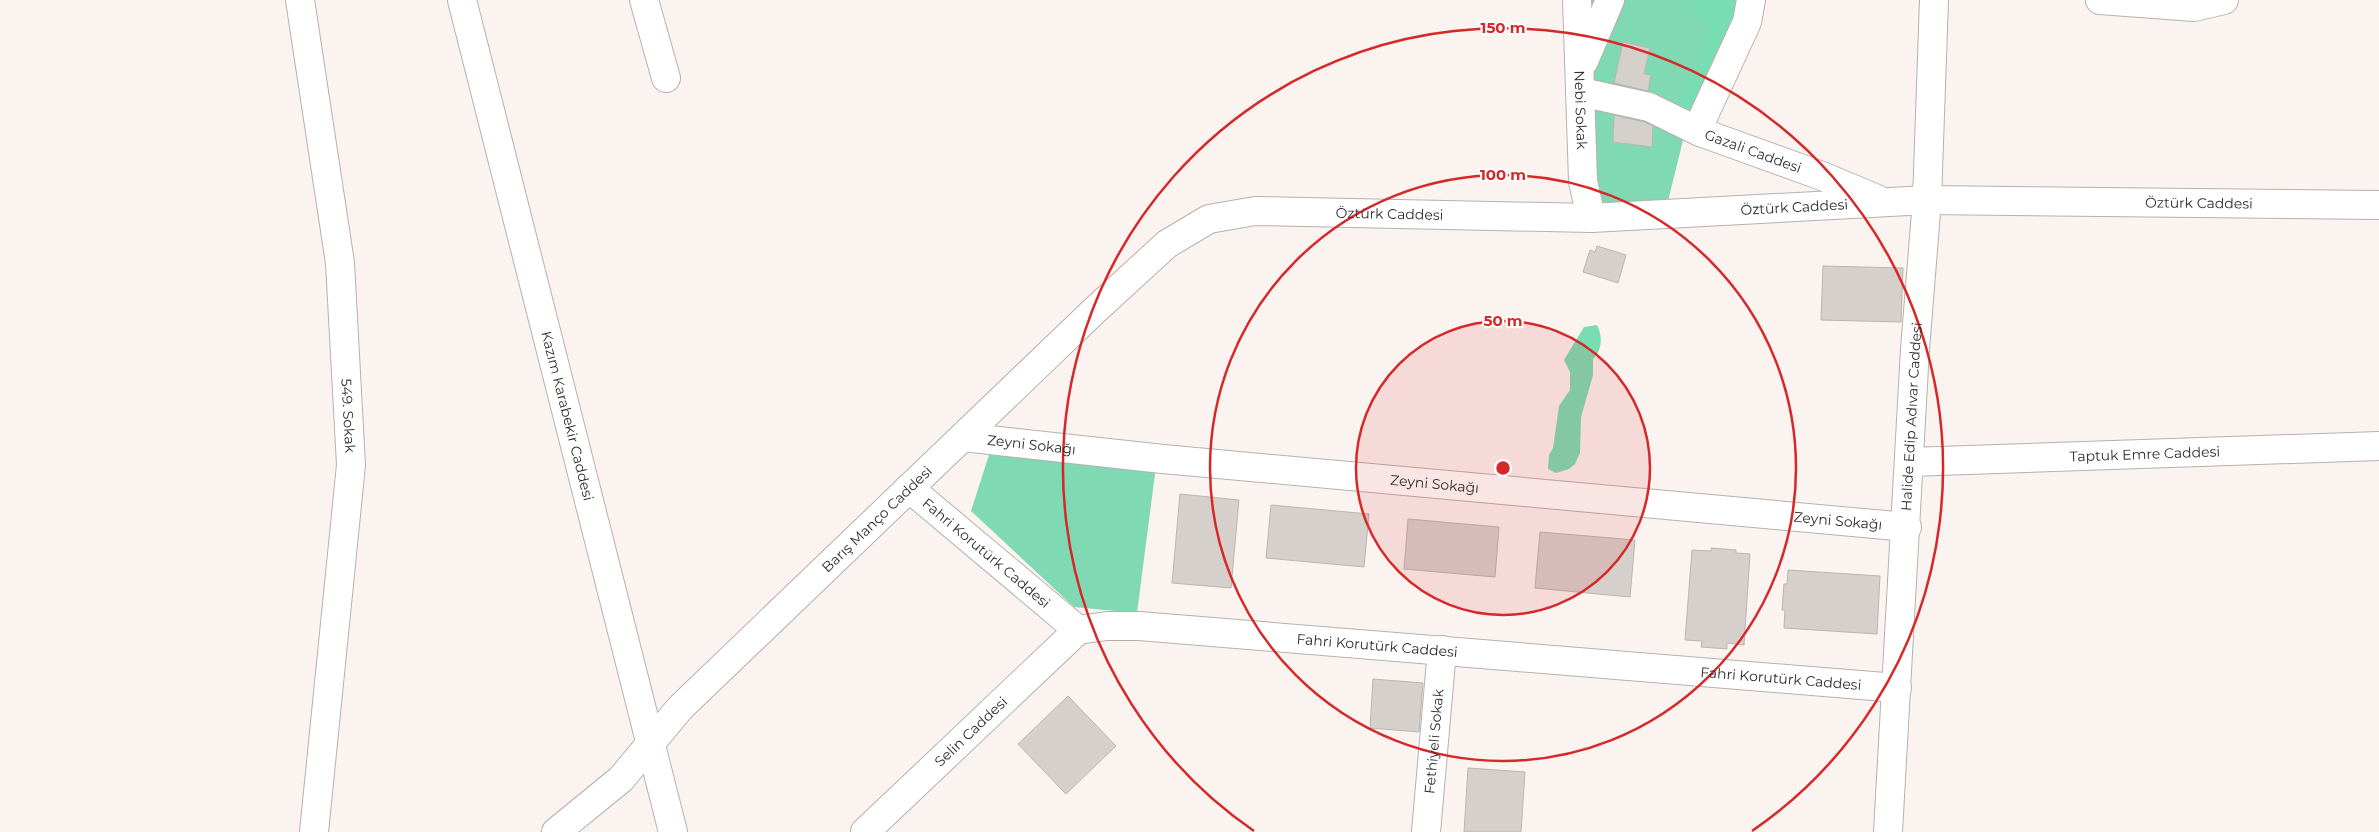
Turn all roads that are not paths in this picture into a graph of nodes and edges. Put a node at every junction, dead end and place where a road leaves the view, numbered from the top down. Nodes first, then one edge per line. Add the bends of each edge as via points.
1 (300, 0) edge
2 (462, 0) edge
3 (644, 0) edge
4 (1577, 0) edge
5 (1610, 0) edge
6 (1751, 0) edge
7 (1934, 0) edge
8 (2100, 0) edge
9 (2224, 0) edge
10 (666, 78) dead end
11 (1580, 81) junction
12 (1700, 132) junction
13 (1928, 200) junction
14 (1883, 202) junction
15 (2379, 205) edge
16 (1591, 218) junction
17 (1209, 220) joint
18 (963, 437) junction
19 (2379, 446) edge
20 (1910, 462) junction
21 (909, 488) junction
22 (1907, 527) junction
23 (1078, 630) junction
24 (1442, 650) junction
25 (1897, 688) junction
26 (651, 744) junction
27 (314, 832) edge
28 (556, 832) edge
29 (673, 832) edge
30 (865, 832) edge
31 (1426, 832) edge
32 (1888, 832) edge

1 - 27 street, 549. Sokak via 340,263 351,465
2 - 26 street, Kazım Karabekir Caddesi
3 - 10 street
4 - 11 street, Nebi Sokak
5 - 11 street
6 - 12 street, Gazali Caddesi via 1747,22 1702,120
7 - 13 street, Halide Edip Adıvar Caddesi
8 - 9 street via 2194,7
11 - 12 street via 1649,107
11 - 16 street, Nebi Sokak via 1583,181
12 - 14 street, Gazali Caddesi
13 - 14 street, Öztürk Caddesi
13 - 15 street, Öztürk Caddesi
13 - 20 street, Halide Edip Adıvar Caddesi via 1915,349
14 - 16 street, Öztürk Caddesi
16 - 17 street, Öztürk Caddesi via 1255,211
17 - 18 street, Barış Manço Caddesi via 1167,244
18 - 21 street, Barış Manço Caddesi
18 - 22 street, Zeyni Sokağı
19 - 20 street, Taptuk Emre Caddesi
20 - 22 street, Halide Edip Adıvar Caddesi
21 - 23 street, Fahri Korutürk Caddesi
21 - 26 street, Barış Manço Caddesi via 680,708
22 - 25 street, Halide Edip Adıvar Caddesi
23 - 24 street, Fahri Korutürk Caddesi via 1139,626
23 - 30 street, Selin Caddesi
24 - 25 street, Fahri Korutürk Caddesi
24 - 31 street, Fethiyeli Sokak
25 - 32 street, Halide Edip Adıvar Caddesi
26 - 28 street, Barış Manço Caddesi via 621,779
26 - 29 street, Kazım Karabekir Caddesi

